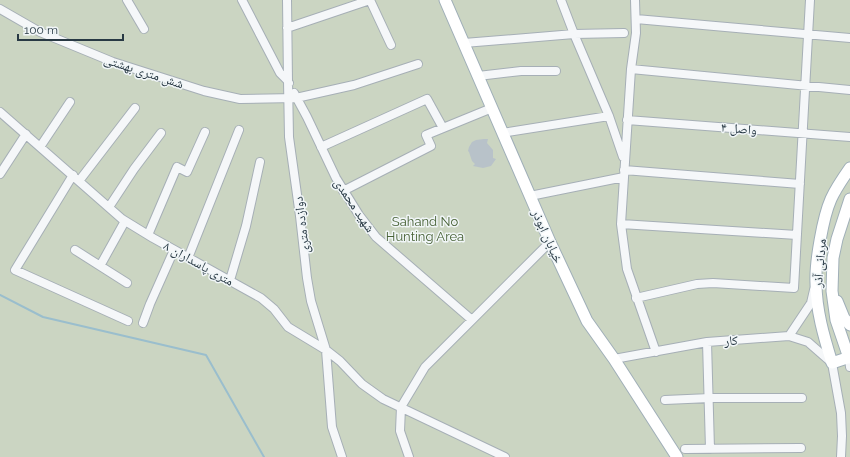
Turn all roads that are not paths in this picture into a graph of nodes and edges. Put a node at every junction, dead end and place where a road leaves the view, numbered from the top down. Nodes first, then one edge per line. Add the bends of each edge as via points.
1 (242, 0) edge
2 (287, 0) edge
3 (370, 0) edge
4 (445, 0) edge
5 (561, 0) edge
6 (635, 0) edge
7 (810, 0) edge
8 (129, 1) edge
9 (0, 9) edge
10 (636, 19) junction
11 (287, 28) junction
12 (144, 30) dead end
13 (624, 33) dead end
14 (574, 34) junction
15 (808, 35) junction
16 (850, 38) edge
17 (464, 43) junction
18 (390, 45) dead end
19 (418, 64) dead end
20 (631, 69) junction
21 (556, 71) dead end
22 (478, 76) junction
23 (288, 81) junction
24 (805, 86) junction
25 (850, 90) edge
26 (287, 98) junction
27 (296, 98) junction
28 (70, 102) dead end
29 (135, 108) dead end
30 (492, 108) junction
31 (0, 112) edge
32 (610, 116) junction
33 (628, 120) junction
34 (443, 128) junction
35 (239, 130) dead end
36 (205, 132) dead end
37 (162, 133) dead end
38 (502, 133) junction
39 (26, 134) junction
40 (803, 134) junction
41 (850, 137) edge
42 (40, 147) junction
43 (321, 147) junction
44 (260, 162) dead end
45 (850, 168) edge
46 (624, 170) junction
47 (0, 174) edge
48 (76, 178) junction
49 (800, 184) junction
50 (343, 191) junction
51 (530, 196) junction
52 (850, 199) edge
53 (109, 207) junction
54 (125, 221) junction
55 (621, 224) junction
56 (148, 235) junction
57 (797, 235) junction
58 (550, 242) junction
59 (75, 250) dead end
60 (174, 250) junction
61 (188, 258) junction
62 (100, 266) junction
63 (230, 280) junction
64 (816, 282) junction
65 (127, 283) dead end
66 (832, 291) junction
67 (636, 298) junction
68 (472, 320) junction
69 (128, 321) dead end
70 (143, 323) dead end
71 (850, 325) edge
72 (789, 336) junction
73 (707, 342) junction
74 (847, 344) edge
75 (326, 350) junction
76 (828, 350) junction
77 (656, 352) junction
78 (614, 359) junction
79 (850, 361) edge
80 (832, 363) junction
81 (710, 398) junction
82 (802, 398) dead end
83 (665, 400) dead end
84 (401, 407) junction
85 (801, 448) dead end
86 (710, 449) junction
87 (681, 453) edge
88 (342, 457) edge
89 (409, 457) edge
90 (505, 457) edge
91 (841, 457) edge

1 - 23 street via 280,73
2 - 11 street, دوازده متری
3 - 11 street
3 - 18 street
4 - 17 main road, خیابان ابوذر
5 - 14 street
6 - 10 street
7 - 15 street
8 - 12 street
9 - 26 street, شش متری بهشتی via 40,32 74,47 204,91 240,99
10 - 15 street
10 - 20 street
11 - 23 street, دوازده متری
13 - 14 street
14 - 17 street
14 - 32 street
15 - 16 street
15 - 24 street
17 - 22 main road, خیابان ابوذر
19 - 27 street, شش متری بهشتی via 354,84
20 - 24 street
20 - 33 street
21 - 22 street via 521,71
22 - 30 main road, خیابان ابوذر
23 - 26 street, دوازده متری
23 - 27 street, شهید محمدی
24 - 25 street
24 - 40 street
26 - 27 street, شش متری بهشتی
26 - 75 street, دوازده متری via 289,137 307,278
27 - 43 street, شهید محمدی
28 - 42 street
29 - 48 street
30 - 34 street
30 - 38 main road, خیابان ابوذر
31 - 39 street, ۸ متری پاسداران
32 - 38 street
32 - 46 street
33 - 40 street, واصل ۴
33 - 46 street
34 - 43 street via 427,99
34 - 50 street via 426,135 431,146
35 - 61 street
36 - 56 street via 187,172 177,167
37 - 53 street
38 - 51 main road, خیابان ابوذر
39 - 42 street, ۸ متری پاسداران
39 - 47 street
40 - 41 street, واصل ۴
40 - 49 street
42 - 48 street, ۸ متری پاسداران
43 - 50 street, شهید محمدی
44 - 63 street
45 - 64 main road, مردانی آذر via 831,200 822,228
46 - 49 street
46 - 51 street
46 - 55 street
48 - 53 street, ۸ متری پاسداران
48 - 69 street via 15,270
49 - 57 street
50 - 68 street, شهید محمدی via 376,237
51 - 58 main road, خیابان ابوذر
52 - 66 main road, مردانی آذر via 833,258
53 - 54 street, ۸ متری پاسداران
54 - 56 street, ۸ متری پاسداران
54 - 62 street
55 - 57 street
55 - 67 street via 627,269
56 - 60 street, ۸ متری پاسداران
57 - 67 street via 794,288 713,282
58 - 68 street
58 - 78 main road, خیابان ابوذر via 587,321
59 - 62 street
60 - 61 street, ۸ متری پاسداران
60 - 70 street
61 - 63 street, ۸ متری پاسداران
62 - 65 street
63 - 75 street, ۸ متری پاسداران via 261,298 274,309 288,327
64 - 72 street via 811,303
64 - 76 main road, مردانی آذر via 818,307
66 - 71 main road via 844,318
66 - 74 main road, مردانی آذر via 836,320
67 - 77 street
68 - 84 street via 425,367
72 - 73 street, کار
72 - 80 street via 808,342
73 - 77 street, کار
73 - 81 street
74 - 76 main road
74 - 79 main road, مردانی آذر
75 - 84 street, ۸ متری پاسداران via 362,384
75 - 88 street, دوازده متری via 332,427
76 - 80 main road, مردانی آذر
77 - 78 street, کار
78 - 87 main road, خیابان ابوذر
79 - 80 main road
80 - 91 street via 841,413
81 - 82 street
81 - 83 street
81 - 86 street
84 - 89 street via 400,431
84 - 90 street, ۸ متری پاسداران
85 - 86 street
86 - 87 street

